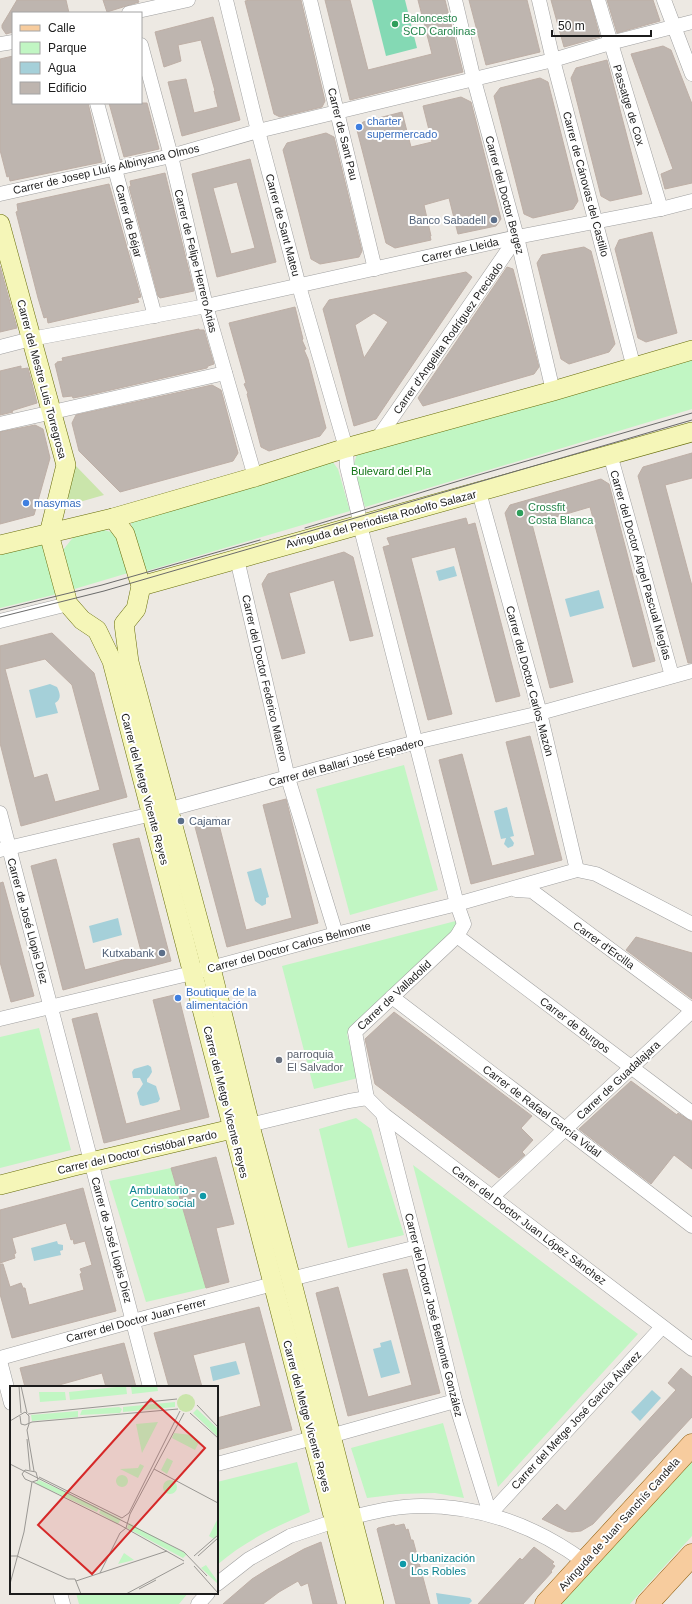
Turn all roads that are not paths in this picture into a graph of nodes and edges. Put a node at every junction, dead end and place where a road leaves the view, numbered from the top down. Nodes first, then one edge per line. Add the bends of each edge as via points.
1 (188, 0) edge
2 (226, 0) edge
3 (310, 0) edge
4 (455, 0) edge
5 (539, 0) edge
6 (598, 0) edge
7 (664, 0) edge
8 (130, 10) edge
9 (692, 22) edge
10 (674, 27) junction
11 (12, 42) edge
12 (610, 43) junction
13 (0, 44) edge
14 (142, 49) edge
15 (553, 60) junction
16 (692, 74) edge
17 (474, 80) junction
18 (97, 104) edge
19 (338, 112) junction
20 (258, 131) junction
21 (171, 156) junction
22 (115, 169) junction
23 (0, 194) edge
24 (692, 201) edge
25 (661, 209) junction
26 (596, 222) junction
27 (0, 224) edge
28 (517, 237) junction
29 (376, 269) junction
30 (300, 286) junction
31 (206, 306) junction
32 (155, 316) junction
33 (31, 339) junction
34 (0, 347) edge
35 (692, 350) edge
36 (634, 368) junction
37 (225, 373) junction
38 (554, 391) junction
39 (51, 412) junction
40 (0, 424) edge
41 (692, 432) edge
42 (378, 438) junction
43 (346, 448) junction
44 (610, 454) junction
45 (255, 477) junction
46 (479, 492) junction
47 (113, 518) junction
48 (360, 525) junction
49 (49, 534) junction
50 (0, 545) edge
51 (237, 559) junction
52 (142, 586) junction
53 (68, 604) junction
54 (0, 621) edge
55 (124, 624) junction
56 (97, 630) junction
57 (692, 671) edge
58 (672, 676) junction
59 (540, 713) junction
60 (416, 742) junction
61 (288, 778) junction
62 (160, 812) junction
63 (0, 813) edge
64 (5, 849) edge
65 (577, 870) junction
66 (512, 889) junction
67 (457, 904) junction
68 (692, 924) edge
69 (336, 934) junction
70 (457, 936) junction
71 (211, 968) junction
72 (192, 973) junction
73 (392, 997) junction
74 (51, 1006) junction
75 (692, 1011) edge
76 (0, 1019) edge
77 (631, 1067) junction
78 (367, 1098) junction
79 (692, 1113) edge
80 (383, 1114) junction
81 (241, 1127) junction
82 (566, 1128) junction
83 (91, 1162) junction
84 (0, 1185) edge
85 (492, 1197) junction
86 (692, 1226) edge
87 (417, 1247) junction
88 (291, 1279) junction
89 (273, 1284) junction
90 (133, 1320) junction
91 (662, 1327) junction
92 (692, 1350) edge
93 (0, 1358) edge
94 (0, 1361) edge
95 (150, 1386) edge
96 (10, 1399) edge
97 (455, 1401) junction
98 (322, 1437) junction
99 (692, 1444) edge
100 (218, 1464) edge
101 (490, 1514) junction
102 (343, 1519) junction
103 (692, 1555) edge
104 (585, 1562) junction
105 (218, 1583) edge
106 (60, 1594) edge
107 (207, 1594) edge
108 (63, 1604) edge
109 (198, 1604) edge
110 (356, 1604) edge
111 (374, 1604) edge
112 (546, 1604) edge
113 (647, 1604) edge

1 - 8 street
2 - 20 street, Carrer de Sant Mateu
3 - 19 street, Carrer de Sant Pau
4 - 17 street, Carrer del Doctor Bergez
5 - 15 street, Carrer de Cánovas del Castillo
6 - 12 street, Passatge de Cox
7 - 10 street
9 - 10 street, Carrer de Josep Lluís Albinyana Olmos
10 - 12 street, Carrer de Josep Lluís Albinyana Olmos
10 - 16 street
11 - 13 street
12 - 15 street, Carrer de Josep Lluís Albinyana Olmos
12 - 25 street, Passatge de Cox
14 - 21 street, Carrer de Felipe Herrero Arias
15 - 17 street, Carrer de Josep Lluís Albinyana Olmos
15 - 26 street, Carrer de Cánovas del Castillo
17 - 19 street, Carrer de Josep Lluís Albinyana Olmos
17 - 28 street, Carrer del Doctor Bergez
18 - 22 street, Carrer de Béjar
19 - 20 street, Carrer de Josep Lluís Albinyana Olmos
19 - 29 street, Carrer de Sant Pau
20 - 21 street, Carrer de Josep Lluís Albinyana Olmos
20 - 30 street, Carrer de Sant Mateu
21 - 22 street, Carrer de Josep Lluís Albinyana Olmos
21 - 31 street, Carrer de Felipe Herrero Arias
22 - 23 street, Carrer de Josep Lluís Albinyana Olmos
22 - 32 street, Carrer de Béjar
24 - 25 street, Carrer de Lleida
25 - 26 street, Carrer de Lleida
26 - 28 street, Carrer de Lleida
26 - 36 street, Carrer de Cánovas del Castillo
27 - 33 street, Carrer del Mestre Luis Torregrosa
28 - 29 street, Carrer de Lleida
28 - 38 street, Carrer del Doctor Bergez
28 - 42 street, Carrer d'Angelita Rodríguez Preciado
29 - 30 street, Carrer de Lleida
30 - 31 street, Carrer de Lleida
30 - 43 street, Carrer de Sant Mateu
31 - 32 street, Carrer de Lleida
31 - 37 street, Carrer de Felipe Herrero Arias
32 - 33 street, Carrer de Lleida
33 - 34 street, Carrer de Lleida
33 - 39 street, Carrer del Mestre Luis Torregrosa
35 - 36 street
36 - 38 street
37 - 39 street
37 - 45 street, Carrer de Felipe Herrero Arias
38 - 42 street
39 - 40 street
39 - 49 street, Carrer del Mestre Luis Torregrosa via 66,465
41 - 44 street, Avinguda del Periodista Rodolfo Salazar
42 - 43 street
43 - 45 street
43 - 48 street, Carrer de Sant Mateu via 347,466
44 - 46 street, Avinguda del Periodista Rodolfo Salazar
44 - 58 street, Carrer del Doctor Ángel Pascual Megías
45 - 47 street
46 - 48 street, Avinguda del Periodista Rodolfo Salazar
46 - 59 street, Carrer del Doctor Carlos Mazón
47 - 49 street
47 - 52 street via 125,534
48 - 51 street, Avinguda del Periodista Rodolfo Salazar
48 - 60 street, Carrer de Sant Mateu
49 - 50 street
49 - 53 street, Carrer del Mestre Luis Torregrosa
51 - 52 street, Avinguda del Periodista Rodolfo Salazar
51 - 61 street, Carrer del Doctor Federico Manero
52 - 55 street via 136,609
53 - 54 street
53 - 56 street via 82,620
55 - 56 street
55 - 62 street, Carrer del Metge Vicente Reyes via 129,662
56 - 62 street, Carrer del Metge Vicente Reyes via 112,662
57 - 58 street, Carrer del Ballarí José Espadero
58 - 59 street, Carrer del Ballarí José Espadero
59 - 60 street, Carrer del Ballarí José Espadero
59 - 65 street, Carrer del Doctor Carlos Mazón
60 - 61 street, Carrer del Ballarí José Espadero
60 - 67 street, Carrer de Sant Mateu
61 - 62 street, Carrer del Ballarí José Espadero
61 - 69 street, Carrer del Doctor Federico Manero
62 - 64 street, Carrer del Ballarí José Espadero
62 - 71 street, Carrer del Metge Vicente Reyes
62 - 72 street, Carrer del Metge Vicente Reyes
63 - 64 street, Carrer de José Llopis Díez
64 - 74 street, Carrer de José Llopis Díez
65 - 66 street, Carrer del Doctor Carlos Belmonte
65 - 68 street via 596,874
66 - 67 street, Carrer del Doctor Carlos Belmonte
66 - 75 street, Carrer d'Ercilla via 532,891
67 - 69 street, Carrer del Doctor Carlos Belmonte
67 - 70 street via 464,924
69 - 71 street, Carrer del Doctor Carlos Belmonte
70 - 73 street, Carrer de Valladolid
70 - 77 street, Carrer de Burgos
71 - 72 street, Carrer del Doctor Carlos Belmonte
71 - 81 street, Carrer del Metge Vicente Reyes
72 - 74 street, Carrer del Doctor Carlos Belmonte
72 - 81 street, Carrer del Metge Vicente Reyes
73 - 78 street, Carrer de Valladolid via 355,1032
73 - 82 street, Carrer de Rafael García Vidal
74 - 76 street, Carrer del Doctor Carlos Belmonte
74 - 83 street, Carrer de José Llopis Díez
75 - 77 street, Carrer de Guadalajara
77 - 79 street, Carrer de Burgos
77 - 82 street, Carrer de Guadalajara
78 - 80 street, Carrer del Doctor Juan López Sánchez
78 - 81 street, Carrer del Doctor Cristóbal Pardo
80 - 85 street, Carrer del Doctor Juan López Sánchez
80 - 87 street, Carrer del Doctor José Belmonte González
81 - 83 street, Carrer del Doctor Cristóbal Pardo
81 - 88 street, Carrer del Metge Vicente Reyes
81 - 89 street, Carrer del Metge Vicente Reyes
82 - 85 street, Carrer de Guadalajara
82 - 86 street, Carrer de Rafael García Vidal
83 - 84 street, Carrer del Doctor Cristóbal Pardo
83 - 90 street, Carrer de José Llopis Díez
85 - 91 street, Carrer del Doctor Juan López Sánchez
87 - 88 street
87 - 97 street, Carrer del Doctor José Belmonte González
88 - 98 street, Carrer del Metge Vicente Reyes
89 - 90 street, Carrer del Doctor Juan Ferrer
89 - 98 street, Carrer del Metge Vicente Reyes
90 - 93 street, Carrer del Doctor Juan Ferrer
90 - 95 street, Carrer de José Llopis Díez
91 - 92 street, Carrer del Doctor Juan López Sánchez
91 - 101 street, Carrer del Metge José García Álvarez
94 - 96 street
97 - 98 street
97 - 101 street, Carrer del Doctor José Belmonte González
98 - 100 street
98 - 102 street, Carrer del Metge Vicente Reyes
99 - 104 main road, Avinguda de Juan Sanchís Candela
101 - 102 street via 420,1506 386,1509
101 - 104 street via 523,1525 564,1546
102 - 105 street via 290,1536 249,1558
102 - 110 street, Carrer del Metge Vicente Reyes
102 - 111 street, Carrer del Metge Vicente Reyes
103 - 113 main road
104 - 112 main road, Avinguda de Juan Sanchís Candela
106 - 108 street
107 - 109 street

